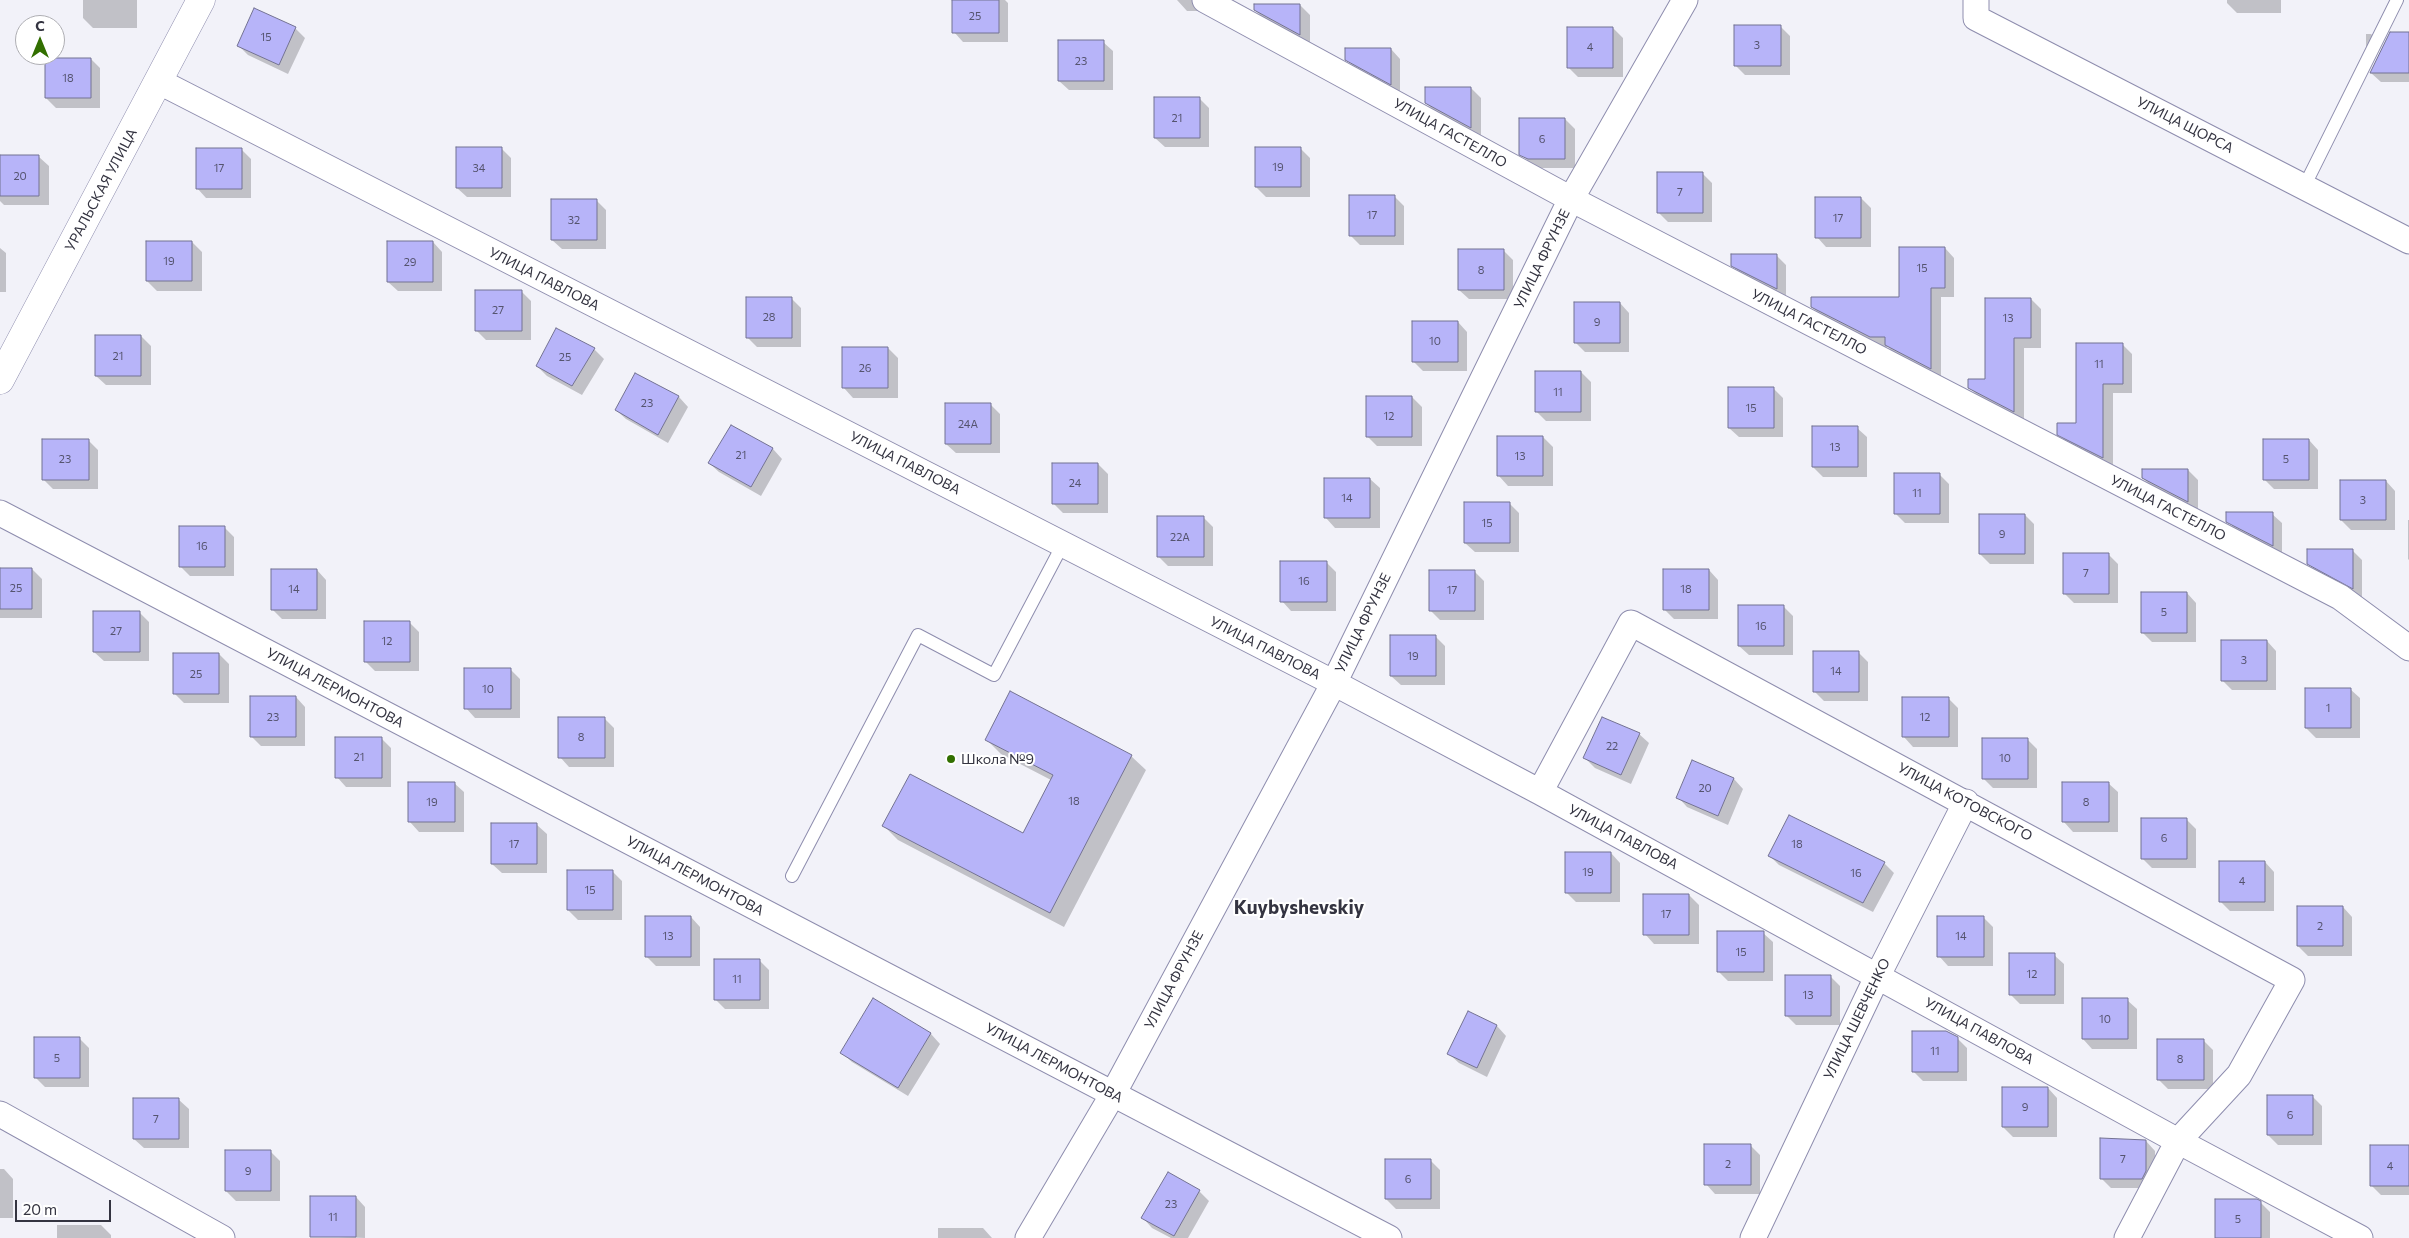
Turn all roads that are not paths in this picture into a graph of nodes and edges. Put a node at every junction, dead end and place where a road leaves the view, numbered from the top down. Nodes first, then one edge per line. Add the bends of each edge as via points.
1 (202, 0) edge
2 (1205, 0) edge
3 (1685, 0) edge
4 (1976, 0) edge
5 (2397, 0) edge
6 (158, 81) junction
7 (2304, 187) junction
8 (1571, 199) junction
9 (2409, 241) edge
10 (0, 380) edge
11 (0, 513) edge
12 (1063, 544) junction
13 (2409, 648) edge
14 (1334, 683) junction
15 (1540, 792) junction
16 (1966, 802) junction
17 (792, 876) dead end
18 (1878, 975) junction
19 (1113, 1094) junction
20 (0, 1114) edge
21 (2178, 1141) junction
22 (222, 1238) edge
23 (1028, 1238) edge
24 (1389, 1238) edge
25 (1753, 1238) edge
26 (2127, 1238) edge
27 (2360, 1238) edge

1 - 6 street, УРАЛЬСКАЯ УЛИЦА
2 - 8 street, УЛИЦА ГАСТЕЛЛО
3 - 8 street, УЛИЦА ФРУНЗЕ
4 - 7 street, УЛИЦА ЩОРСА via 1976,18
5 - 7 lane
6 - 10 street, УРАЛЬСКАЯ УЛИЦА
6 - 12 street, УЛИЦА ПАВЛОВА
7 - 9 street, УЛИЦА ЩОРСА
8 - 13 street, УЛИЦА ГАСТЕЛЛО via 2340,597
8 - 14 street, УЛИЦА ФРУНЗЕ
11 - 19 street, УЛИЦА ЛЕРМОНТОВА
12 - 14 street, УЛИЦА ПАВЛОВА
12 - 17 lane via 994,675 918,635
14 - 15 street, УЛИЦА ПАВЛОВА
14 - 19 street, УЛИЦА ФРУНЗЕ
15 - 16 street, УЛИЦА КОТОВСКОГО via 1631,622
15 - 18 street, УЛИЦА ПАВЛОВА
16 - 18 street, УЛИЦА ШЕВЧЕНКО
16 - 21 street, УЛИЦА КОТОВСКОГО via 2292,980 2239,1075
18 - 21 street, УЛИЦА ПАВЛОВА
18 - 25 street, УЛИЦА ШЕВЧЕНКО
19 - 23 street, УЛИЦА ФРУНЗЕ
19 - 24 street, УЛИЦА ЛЕРМОНТОВА
20 - 22 street
21 - 26 street
21 - 27 street, УЛИЦА ПАВЛОВА

